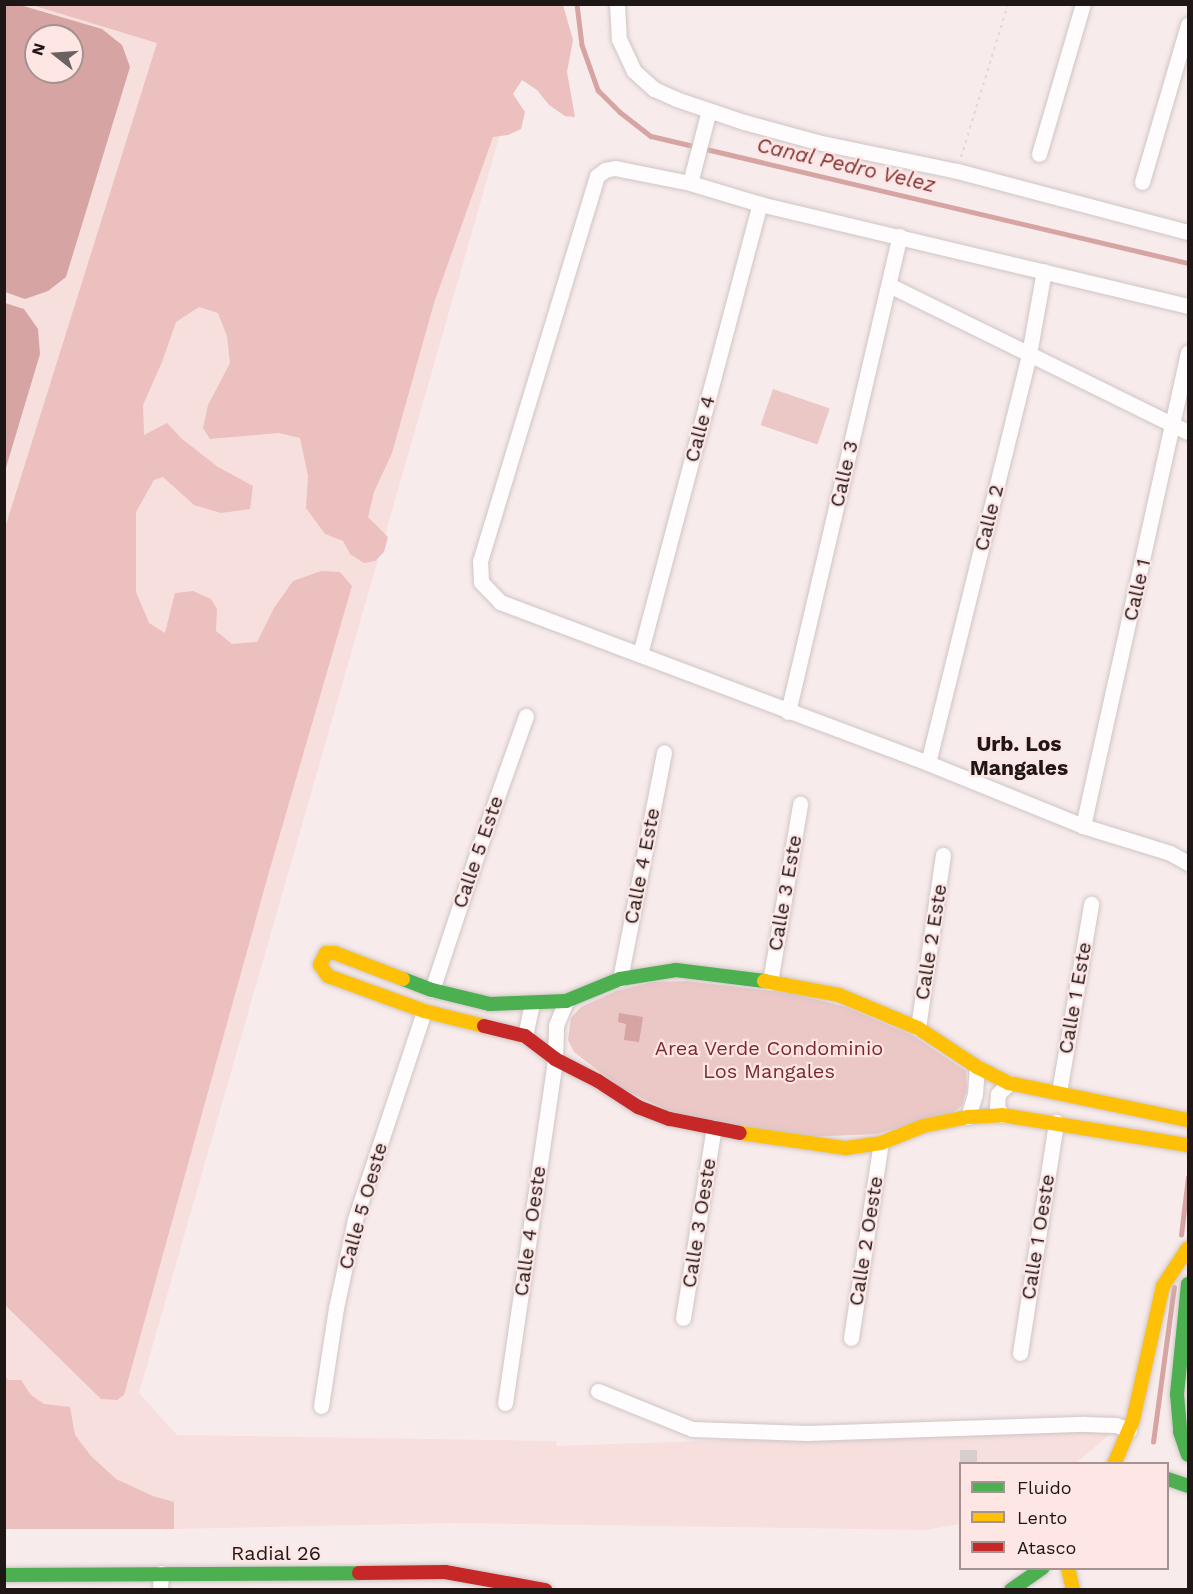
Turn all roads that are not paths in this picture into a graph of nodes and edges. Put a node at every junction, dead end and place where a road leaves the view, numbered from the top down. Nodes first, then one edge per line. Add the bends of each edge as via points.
1 (617, 4) edge
2 (1083, 4) edge
3 (1188, 26) edge
4 (707, 117) junction
5 (1039, 154) dead end
6 (1142, 182) dead end
7 (690, 183) junction
8 (760, 204) junction
9 (1188, 232) edge
10 (900, 236) junction
11 (1044, 271) junction
12 (889, 285) junction
13 (1188, 306) edge
14 (1188, 353) edge
15 (1029, 354) junction
16 (1174, 424) junction
17 (1188, 432) edge
18 (640, 654) junction
19 (788, 712) junction
20 (526, 716) dead end
21 (664, 752) dead end
22 (928, 763) junction
23 (800, 804) dead end
24 (1083, 826) junction
25 (943, 855) dead end
26 (1188, 863) edge
27 (1091, 904) dead end
28 (620, 980) junction
29 (770, 982) junction
30 (432, 990) junction
31 (566, 1001) junction
32 (532, 1004) junction
33 (424, 1011) junction
34 (918, 1028) junction
35 (525, 1036) junction
36 (555, 1059) junction
37 (976, 1067) junction
38 (1009, 1083) junction
39 (1059, 1092) junction
40 (1002, 1115) junction
41 (968, 1117) junction
42 (1188, 1120) edge
43 (1056, 1122) junction
44 (714, 1127) junction
45 (881, 1143) junction
46 (1188, 1145) edge
47 (1188, 1248) edge
48 (1188, 1284) edge
49 (683, 1318) dead end
50 (851, 1338) dead end
51 (1185, 1350) edge
52 (1020, 1353) dead end
53 (598, 1391) dead end
54 (505, 1403) dead end
55 (321, 1406) dead end
56 (1129, 1430) junction
57 (1188, 1455) edge
58 (1115, 1462) edge
59 (1169, 1480) edge
60 (1188, 1486) edge
61 (1041, 1570) edge
62 (1068, 1570) edge
63 (161, 1573) junction
64 (103, 1574) junction
65 (4, 1575) edge
66 (100, 1590) edge
67 (160, 1590) edge
68 (545, 1590) edge
69 (1011, 1590) edge
70 (1073, 1590) edge

1 - 4 street via 619,39 634,71 654,89
2 - 5 street
3 - 6 street
4 - 7 street
4 - 9 street via 957,171
7 - 8 street
7 - 18 street via 615,168 597,176 480,561 481,582 500,602
8 - 10 street
8 - 18 street, Calle 4
10 - 11 street
10 - 12 street, Calle 3
11 - 13 street
11 - 15 street, Calle 2
12 - 15 street
12 - 19 street, Calle 3
14 - 16 street, Calle 1
15 - 16 street
15 - 22 street, Calle 2
16 - 17 street
16 - 24 street, Calle 1
18 - 19 street
19 - 22 street
20 - 30 street, Calle 5 Este
21 - 28 street, Calle 4 Este
22 - 24 street
23 - 29 street, Calle 3 Este
24 - 26 street via 1170,853
25 - 34 street, Calle 2 Este
27 - 39 street, Calle 1 Este
28 - 29 street via 648,972 700,970
28 - 31 street
29 - 34 street via 839,995
30 - 32 street via 490,1004
30 - 33 street via 335,953 327,953 321,960 321,969 328,976
31 - 32 street
31 - 36 street, Calle 4 Oeste via 556,1025
32 - 35 street
33 - 35 street
33 - 55 street, Calle 5 Oeste via 355,1218
34 - 37 street
35 - 36 street
36 - 44 street via 638,1107 670,1119
36 - 54 street, Calle 4 Oeste
37 - 38 street
37 - 41 street via 975,1094
38 - 39 street
38 - 40 street via 998,1094 997,1107
39 - 42 street
40 - 41 street
40 - 43 street
41 - 45 street via 923,1126
43 - 46 street
43 - 52 street, Calle 1 Oeste
44 - 45 street via 827,1147
44 - 49 street, Calle 3 Oeste
45 - 50 street, Calle 2 Oeste
47 - 56 street via 1163,1286
48 - 51 street
51 - 57 street via 1177,1394 1180,1432
53 - 56 street via 692,1429 807,1433 1085,1424 1116,1425
56 - 58 street
59 - 60 street
61 - 69 street
62 - 70 street
63 - 64 street, Radial 26
63 - 67 street
63 - 68 street, Radial 26 via 445,1572
64 - 65 street, Radial 26
64 - 66 street

